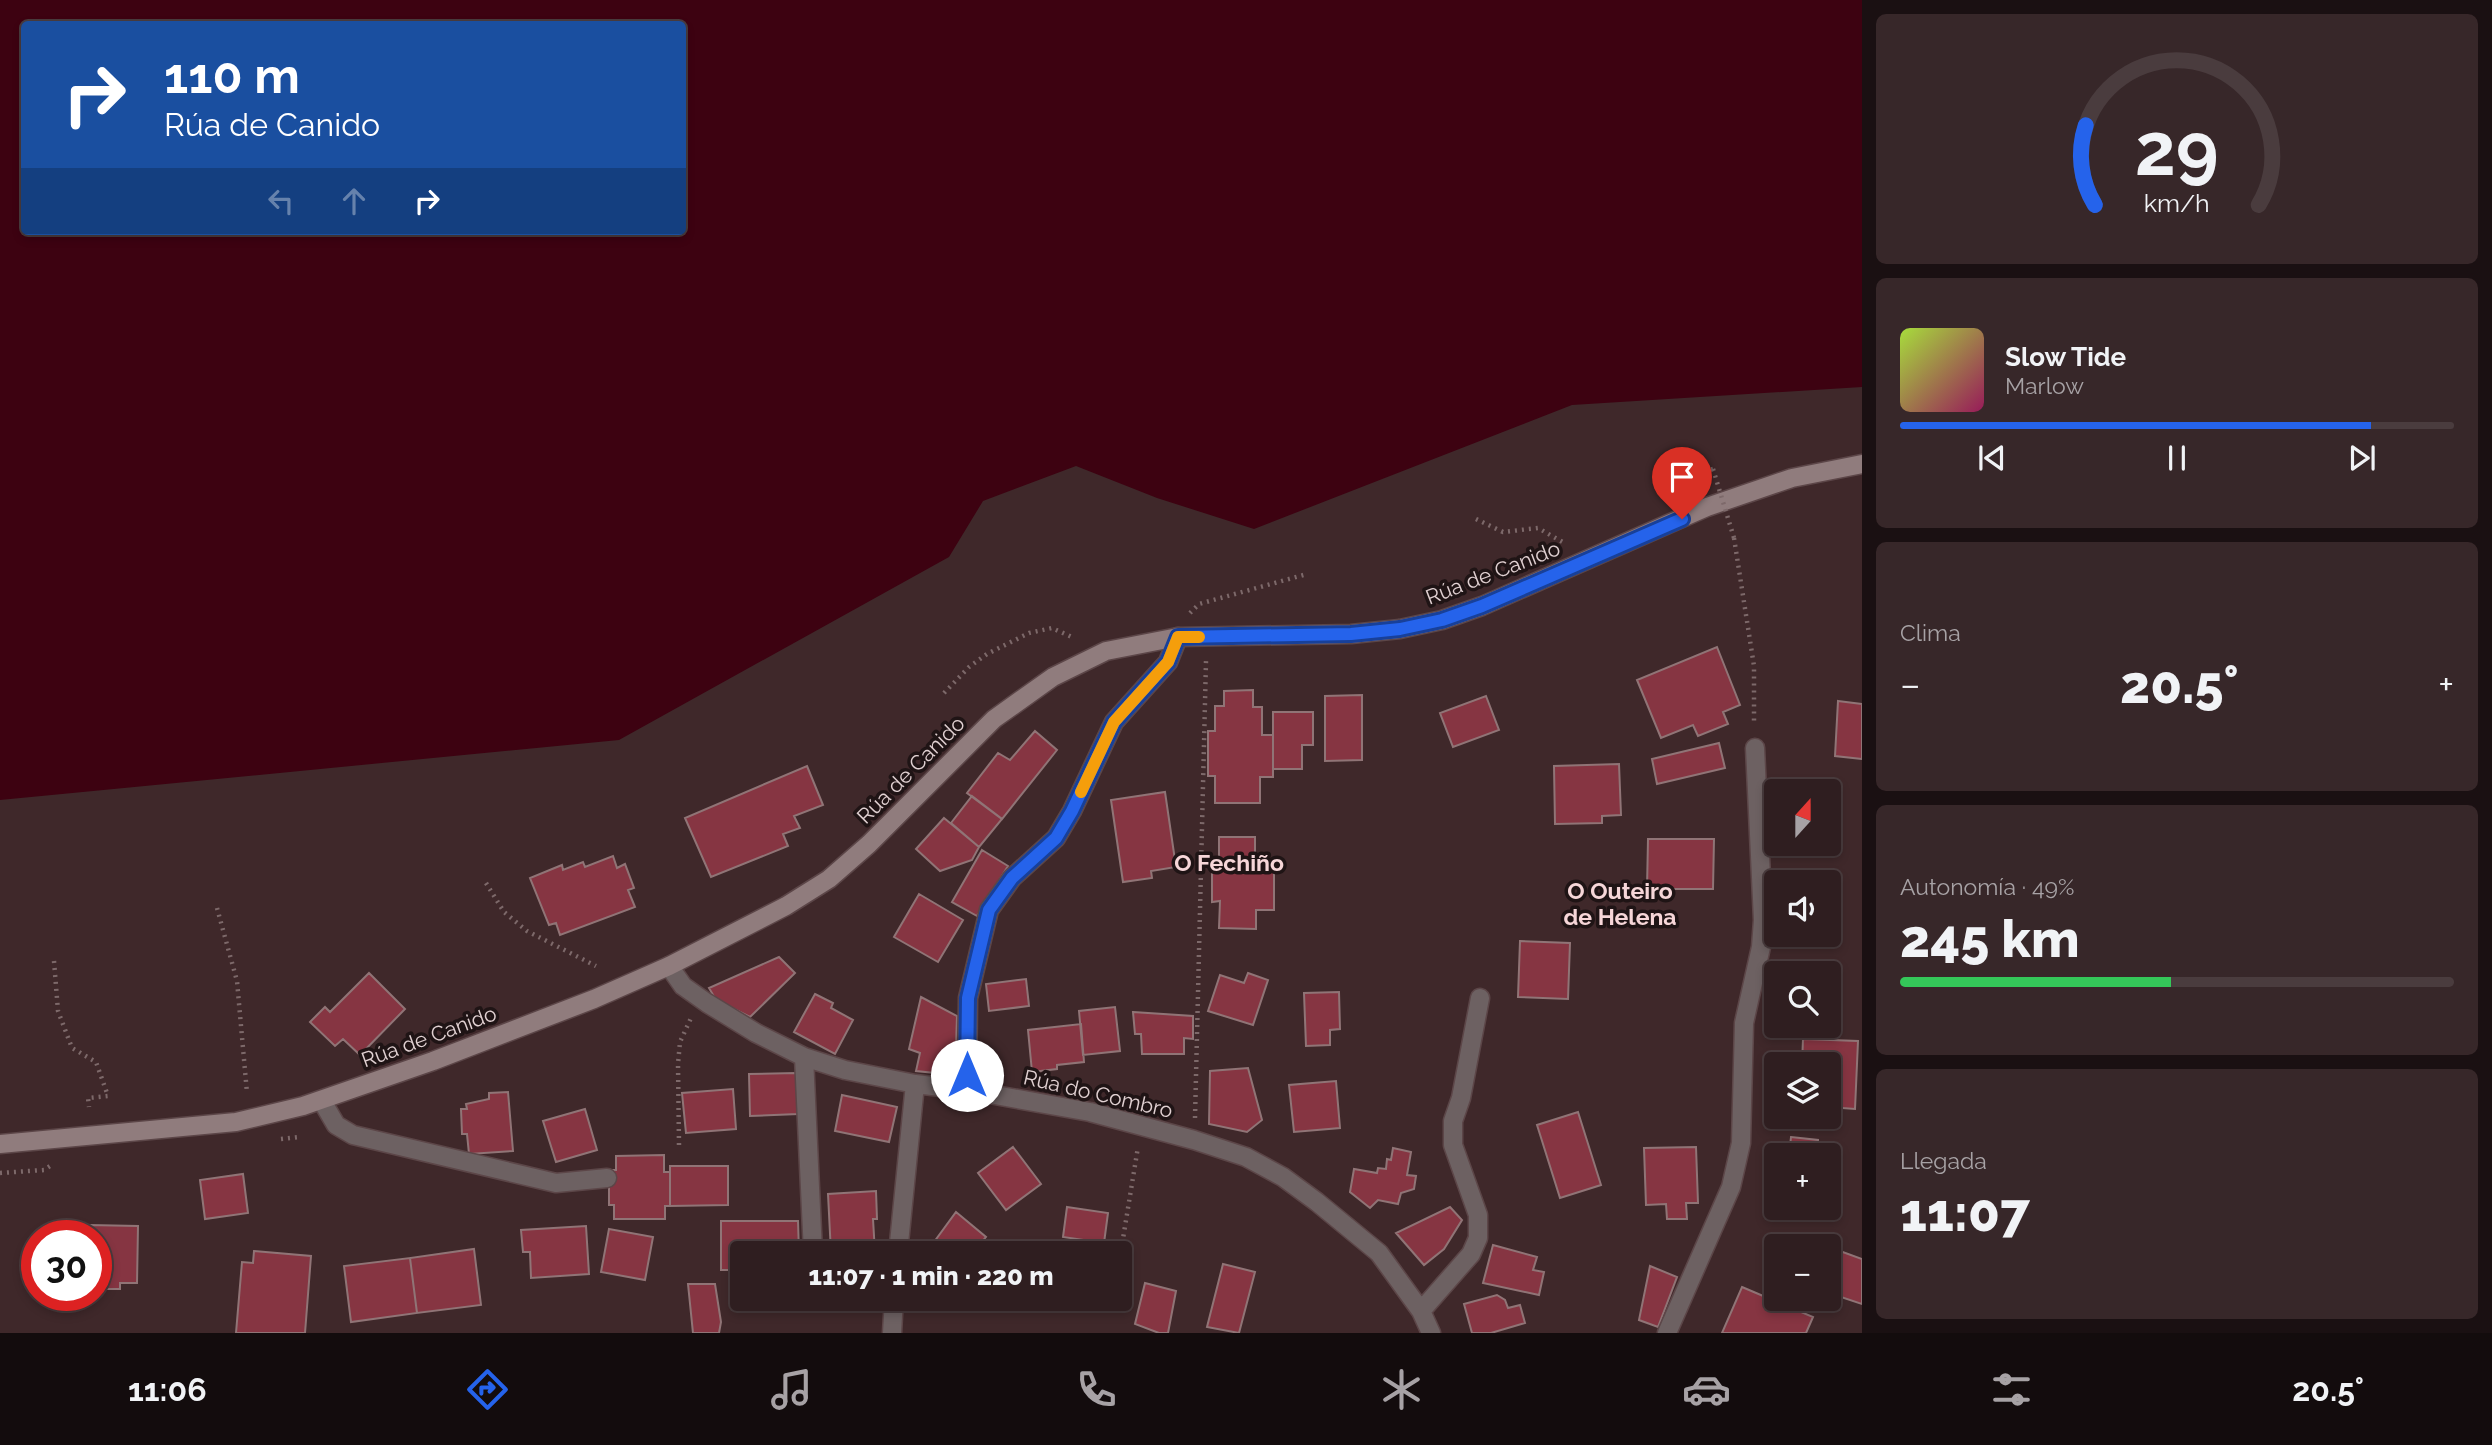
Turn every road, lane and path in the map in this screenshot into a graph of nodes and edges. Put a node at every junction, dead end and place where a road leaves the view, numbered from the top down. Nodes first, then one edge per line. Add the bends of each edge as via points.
1 (1693, 462) dead end
2 (1862, 464) edge
3 (1476, 520) dead end
4 (1569, 545) dead end
5 (1307, 574) dead end
6 (1187, 617) dead end
7 (1178, 637) junction
8 (1074, 638) dead end
9 (1206, 661) dead end
10 (944, 693) dead end
11 (1755, 748) joint
12 (486, 883) dead end
13 (217, 908) dead end
14 (54, 961) dead end
15 (596, 966) dead end
16 (669, 966) junction
17 (1480, 998) dead end
18 (694, 1011) dead end
19 (804, 1057) junction
20 (915, 1084) junction
21 (967, 1090) junction
22 (247, 1093) dead end
23 (322, 1101) junction
24 (89, 1107) dead end
25 (1195, 1124) dead end
26 (1139, 1141) dead end
27 (0, 1144) edge
28 (679, 1145) dead end
29 (607, 1178) dead end
30 (812, 1241) edge
31 (899, 1241) edge
32 (1123, 1241) edge
33 (893, 1311) edge
34 (1421, 1311) junction
35 (892, 1333) edge
36 (1431, 1333) edge
37 (1667, 1333) edge

1 - 11 path, bridge via 1696,474 1713,469 1734,538 1754,666
2 - 7 main road, Rúa de Canido via 1792,478 1707,508 1442,620 1351,634
3 - 4 path via 1503,532 1538,528
5 - 6 path via 1199,604
7 - 16 main road, Rúa de Canido via 1106,651 1052,677 994,719 829,879
7 - 21 street via 1168,662 1114,722 1056,838 1012,878 989,910 968,998
8 - 10 path via 1052,628 1030,633 987,654
9 - 25 path
11 - 37 street via 1763,920 1744,1023 1741,1143 1731,1187
12 - 15 path via 504,912 527,931
13 - 22 path via 237,981
14 - 24 path via 58,1012 72,1048 96,1062 108,1096 88,1098
16 - 19 street, Rúa do Combro via 683,986 707,1003
16 - 23 main road, Rúa de Canido via 594,999
17 - 34 street via 1453,1121 1453,1145 1478,1215 1478,1238 1471,1254
18 - 28 path via 680,1042
19 - 20 street, Rúa do Combro
19 - 30 street
20 - 21 street, Rúa do Combro
20 - 31 street
21 - 34 street, Rúa do Combro via 1090,1112 1245,1157 1283,1177 1378,1253
23 - 27 main road, Rúa de Canido via 236,1122
23 - 29 street via 336,1125 353,1135 556,1183
26 - 32 path
33 - 35 street
34 - 36 street, Rúa do Combro

